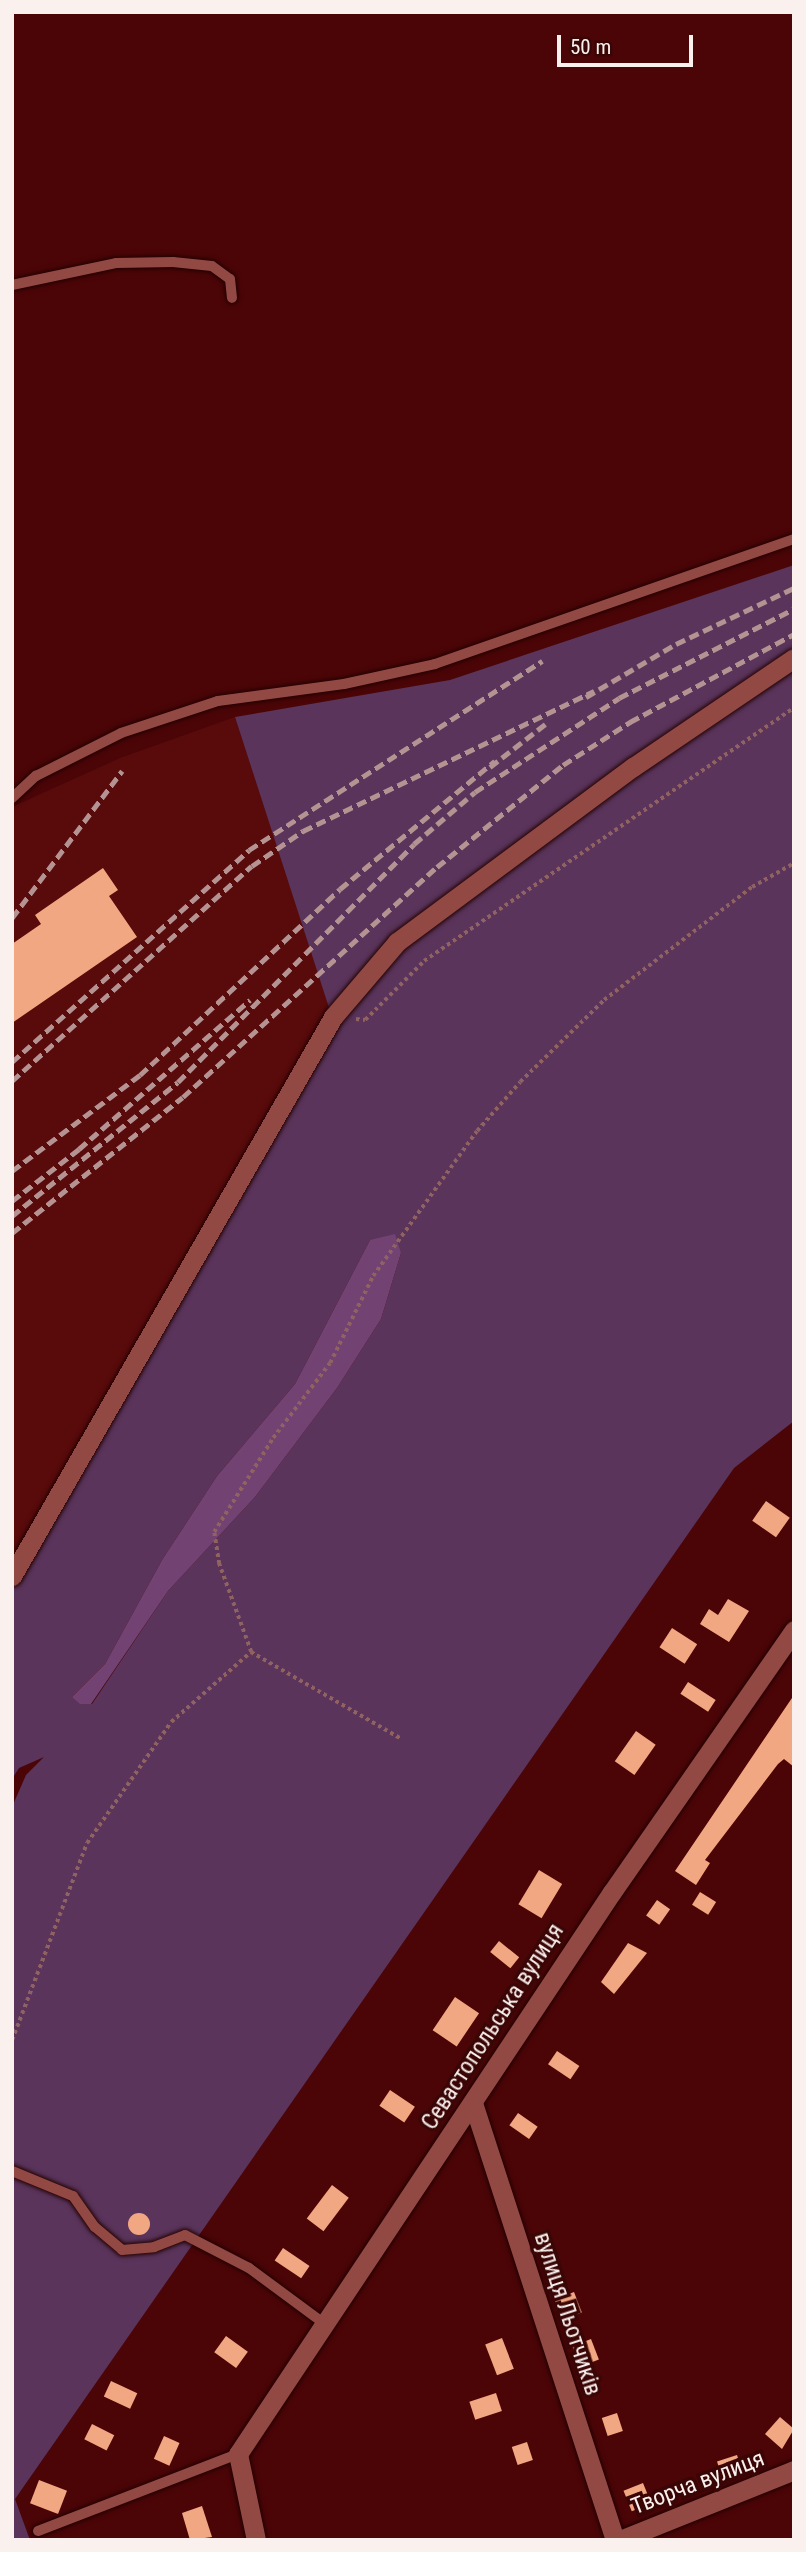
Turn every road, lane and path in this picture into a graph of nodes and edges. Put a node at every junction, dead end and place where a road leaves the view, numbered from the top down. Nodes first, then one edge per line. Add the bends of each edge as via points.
1 (12, 285) edge
2 (232, 298) dead end
3 (794, 539) edge
4 (794, 658) edge
5 (794, 708) edge
6 (12, 798) edge
7 (794, 863) edge
8 (332, 1017) junction
9 (32, 1541) junction
10 (12, 1549) edge
11 (12, 1576) edge
12 (794, 1630) edge
13 (251, 1652) junction
14 (400, 1738) dead end
15 (12, 2040) edge
16 (473, 2103) junction
17 (12, 2171) edge
18 (323, 2322) junction
19 (237, 2454) junction
20 (794, 2470) edge
21 (37, 2531) dead end
22 (256, 2540) edge
23 (615, 2540) edge
24 (620, 2540) edge

1 - 2 lane via 116,262 173,262 212,266 230,279
3 - 6 lane via 435,664 344,684 218,701 121,733 36,776
4 - 8 street via 633,767 397,942
5 - 8 path via 424,961 365,1020
7 - 13 path via 752,887 604,1000 477,1130 373,1276 330,1363 273,1438 214,1532 219,1564
8 - 9 street
9 - 10 street
9 - 11 street
12 - 16 street, Севастопольська вулиця
13 - 14 path
13 - 15 path via 171,1722 87,1843
16 - 18 street, Севастопольська вулиця
16 - 23 street, вулиця Льотчиків
17 - 18 lane via 55,2184 73,2196 95,2227 122,2250 153,2247 185,2235 249,2269
18 - 19 street, Севастопольська вулиця
19 - 21 lane
19 - 22 street
20 - 24 street, Творча вулиця

